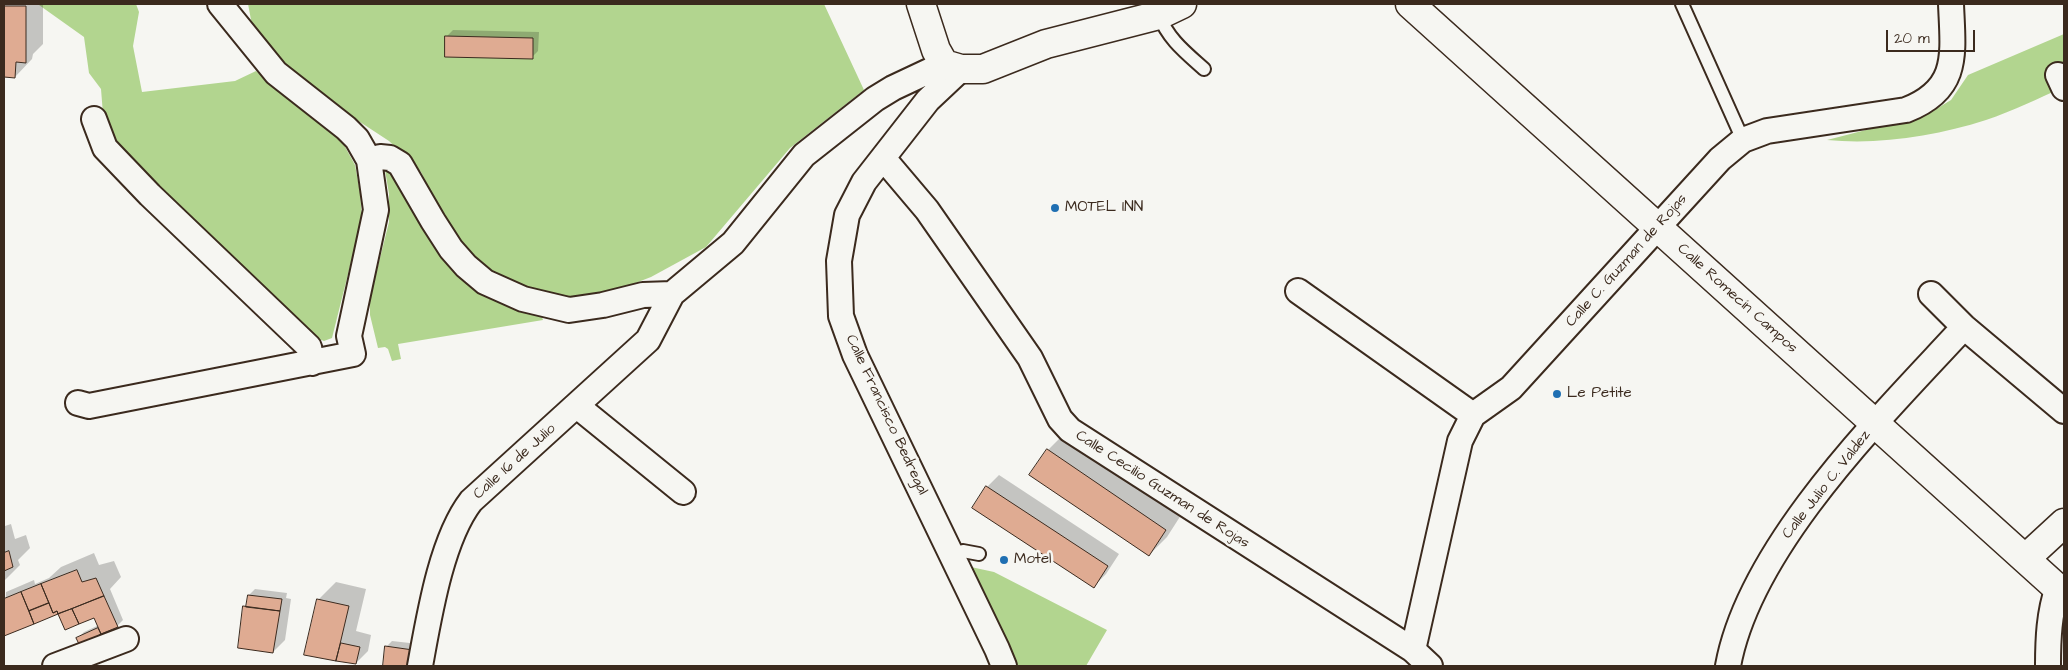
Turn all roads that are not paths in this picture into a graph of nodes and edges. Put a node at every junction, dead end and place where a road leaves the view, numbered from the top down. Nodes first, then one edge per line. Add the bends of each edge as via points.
1 (220, 4) edge
2 (921, 4) edge
3 (1410, 4) edge
4 (1682, 4) edge
5 (1952, 4) edge
6 (1171, 9) edge
7 (953, 66) junction
8 (1204, 69) dead end
9 (94, 119) dead end
10 (1744, 140) junction
11 (882, 158) junction
12 (368, 160) junction
13 (1658, 228) junction
14 (1298, 291) dead end
15 (672, 294) junction
16 (1931, 294) dead end
17 (1964, 327) junction
18 (312, 363) junction
19 (78, 403) dead end
20 (577, 406) junction
21 (2064, 411) edge
22 (1473, 415) junction
23 (1875, 424) junction
24 (683, 492) dead end
25 (2064, 523) edge
26 (979, 554) dead end
27 (952, 556) junction
28 (2026, 558) junction
29 (2062, 588) edge
30 (126, 639) dead end
31 (1413, 650) junction
32 (55, 666) edge
33 (420, 666) edge
34 (1004, 666) edge
35 (1430, 666) edge
36 (1728, 666) edge
37 (2048, 666) edge

1 - 12 street via 276,74 346,128 357,139
2 - 7 street via 936,50
3 - 13 street, Calle Romecín Campos
4 - 10 lane
5 - 10 street, Calle C. Guzman de Rojas via 1951,65 1938,92 1924,103 1906,110 1767,132
6 - 7 street via 1046,44 983,69
6 - 8 lane via 1164,29 1177,46
7 - 11 street, Calle Francisco Bedregal
7 - 15 street via 893,88 817,144 786,175 733,243
9 - 18 street via 105,148 309,347
10 - 13 street, Calle C. Guzman de Rojas via 1720,159
11 - 27 street, Calle Francisco Bedregal via 864,182 847,215 839,261 841,316 855,355
11 - 31 street, Calle Cecilio Guzman de Rojas via 927,210 1030,358 1060,419 1070,430
12 - 15 street via 390,158 400,164 451,249 466,266 485,282 523,300 568,310 643,295
12 - 18 street via 376,210 349,336 352,354
13 - 22 street, Calle C. Guzman de Rojas via 1511,388
13 - 23 street, Calle Romecín Campos
14 - 22 street
15 - 20 street, Calle 16 de Julio via 648,340
16 - 17 street
17 - 21 street
17 - 23 street, Calle Julio C. Valdez
18 - 19 street via 90,406
20 - 24 street
20 - 33 street, Calle 16 de Julio via 471,501 463,512 443,566
22 - 31 street, Calle C. Guzman de Rojas via 1460,441
23 - 28 street, Calle Romecín Campos
23 - 36 street, Calle Julio C. Valdez via 1820,489 1780,546 1740,620
25 - 28 street
26 - 27 lane via 963,551
27 - 34 street, Calle Francisco Bedregal
28 - 29 street, Calle Romecín Campos
29 - 37 street via 2053,601 2048,632
30 - 32 street
31 - 35 street, Calle Cecilio Guzman de Rojas

